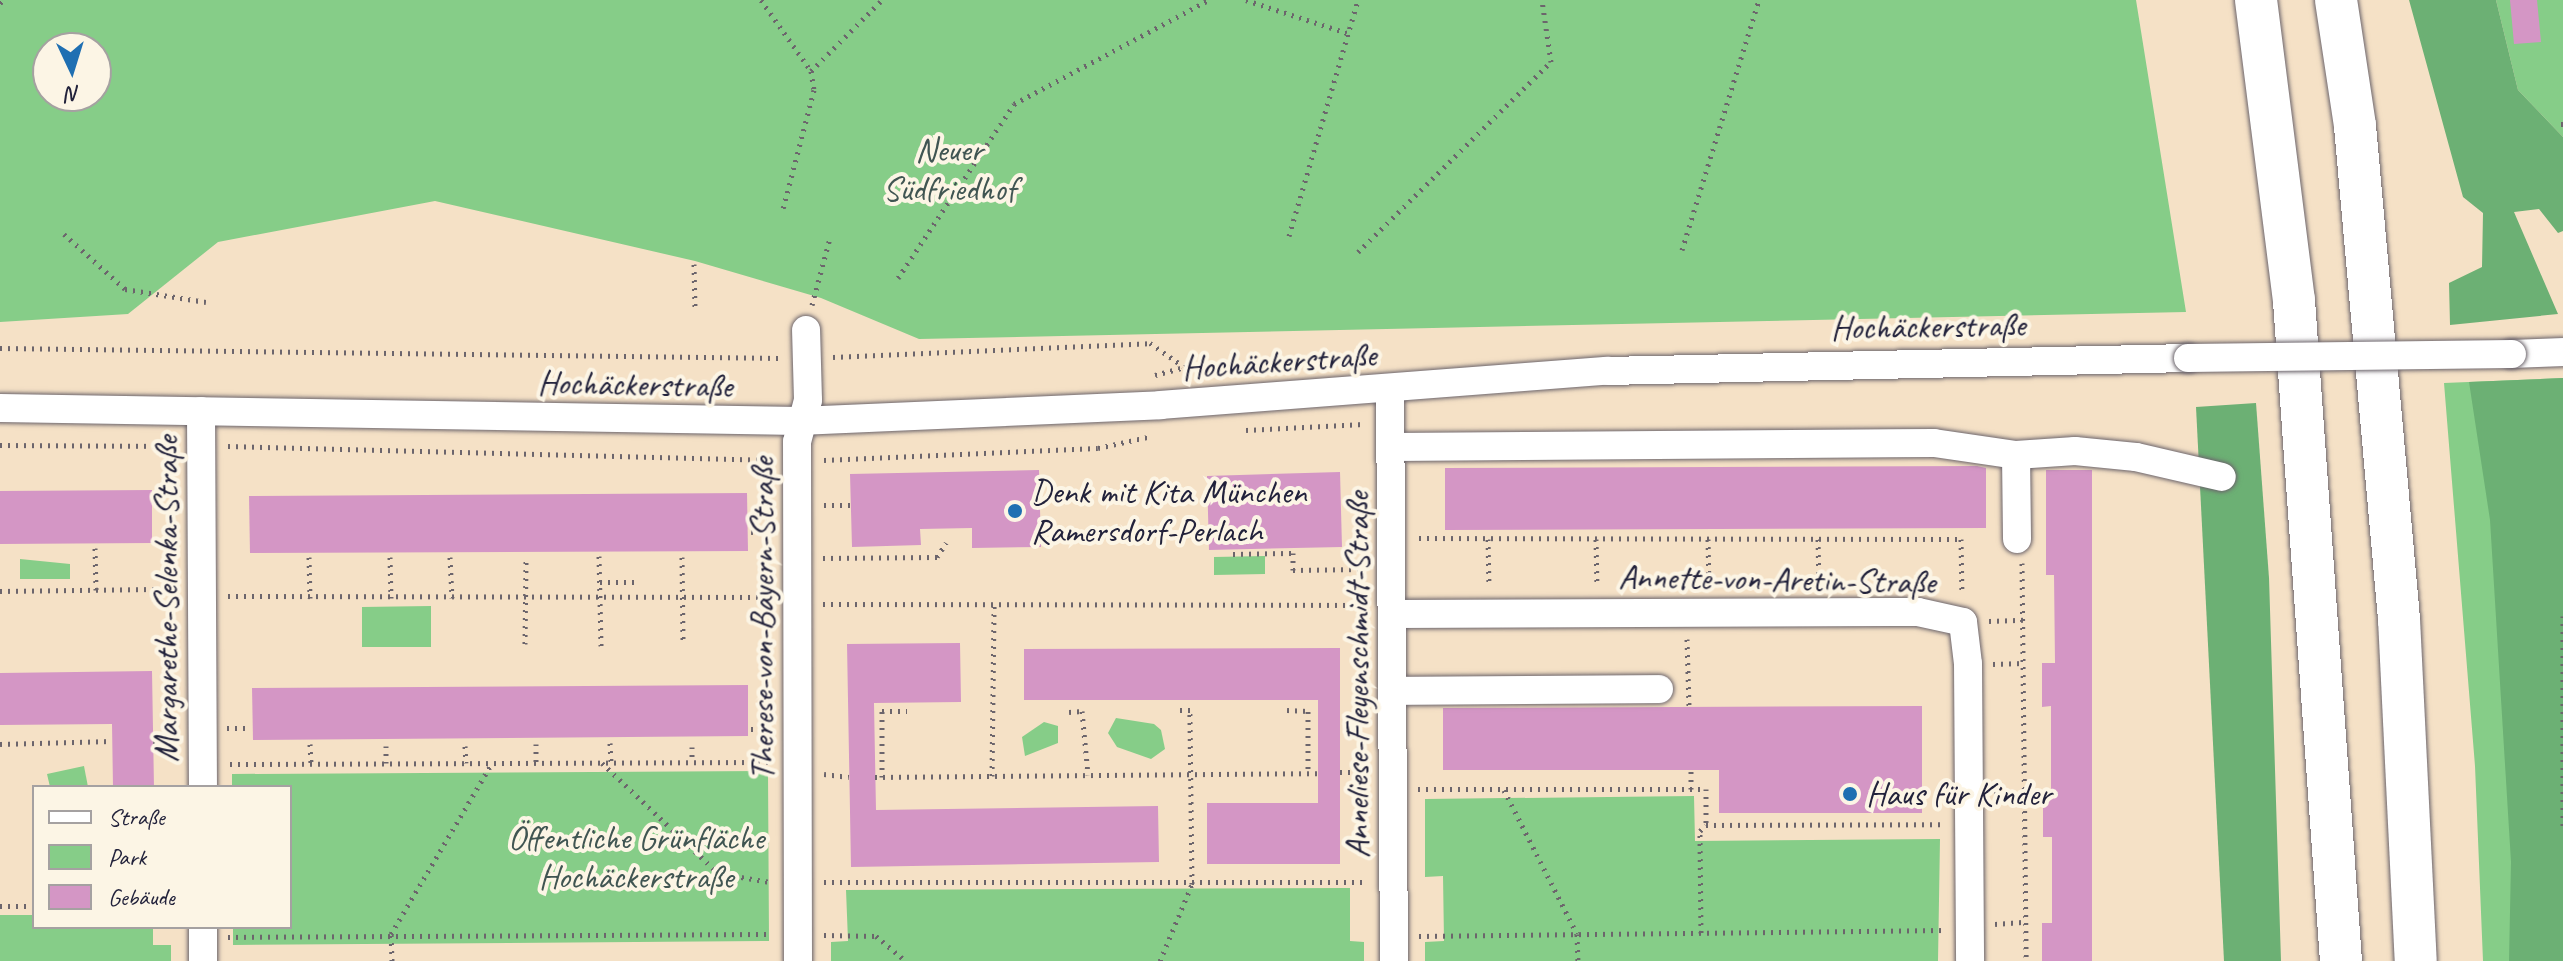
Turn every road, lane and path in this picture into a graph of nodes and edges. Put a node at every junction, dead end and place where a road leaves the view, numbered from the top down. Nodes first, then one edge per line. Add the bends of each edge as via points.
1 (761, 0) edge
2 (882, 0) edge
3 (1209, 0) edge
4 (1246, 0) edge
5 (1358, 0) edge
6 (1542, 0) edge
7 (1759, 0) edge
8 (2256, 0) edge
9 (2336, 0) edge
10 (1348, 33) junction
11 (811, 71) junction
12 (782, 213) dead end
13 (64, 234) dead end
14 (1289, 236) dead end
15 (830, 238) dead end
16 (1682, 250) dead end
17 (1358, 252) dead end
18 (694, 264) dead end
19 (898, 278) dead end
20 (813, 298) dead end
21 (206, 302) dead end
22 (695, 309) dead end
23 (806, 330) dead end
24 (0, 348) edge
25 (2563, 352) edge
26 (807, 358) junction
27 (1184, 367) dead end
28 (1390, 389) junction
29 (0, 408) edge
30 (201, 411) junction
31 (799, 421) junction
32 (1364, 424) dead end
33 (1294, 427) dead end
34 (1152, 436) dead end
35 (0, 445) edge
36 (173, 445) dead end
37 (228, 446) dead end
38 (1392, 447) junction
39 (2016, 455) junction
40 (770, 460) dead end
41 (822, 460) dead end
42 (2222, 477) dead end
43 (822, 505) dead end
44 (851, 505) dead end
45 (750, 518) dead end
46 (770, 518) dead end
47 (770, 531) dead end
48 (751, 532) dead end
49 (1419, 538) dead end
50 (2017, 539) joint
51 (946, 543) dead end
52 (95, 548) dead end
53 (1233, 554) dead end
54 (599, 556) dead end
55 (309, 557) dead end
56 (390, 557) dead end
57 (450, 557) dead end
58 (682, 557) dead end
59 (526, 558) dead end
60 (798, 559) junction
61 (1369, 569) dead end
62 (600, 582) junction
63 (636, 582) dead end
64 (96, 590) junction
65 (0, 591) edge
66 (202, 592) junction
67 (600, 597) junction
68 (310, 598) junction
69 (391, 598) junction
70 (452, 598) junction
71 (526, 598) junction
72 (682, 598) junction
73 (799, 601) junction
74 (994, 605) junction
75 (1686, 612) junction
76 (1393, 614) junction
77 (2563, 616) edge
78 (1963, 622) junction
79 (683, 643) dead end
80 (525, 644) dead end
81 (601, 646) dead end
82 (1659, 689) dead end
83 (1393, 691) junction
84 (1689, 706) dead end
85 (1176, 710) dead end
86 (1287, 710) dead end
87 (907, 711) dead end
88 (1069, 712) dead end
89 (227, 728) dead end
90 (250, 728) dead end
91 (751, 729) dead end
92 (773, 729) dead end
93 (112, 741) dead end
94 (610, 743) dead end
95 (0, 744) edge
96 (310, 744) dead end
97 (536, 744) dead end
98 (386, 746) dead end
99 (465, 746) dead end
100 (692, 747) dead end
101 (692, 762) junction
102 (311, 763) junction
103 (386, 763) junction
104 (466, 763) junction
105 (492, 763) junction
106 (536, 763) junction
107 (602, 763) junction
108 (611, 763) junction
109 (798, 767) junction
110 (1691, 770) dead end
111 (1191, 772) junction
112 (1308, 772) junction
113 (1318, 773) dead end
114 (203, 775) edge
115 (1088, 775) junction
116 (992, 776) junction
117 (1393, 789) junction
118 (1691, 789) junction
119 (1504, 790) junction
120 (1969, 824) junction
121 (1706, 825) junction
122 (2563, 829) edge
123 (1394, 881) junction
124 (749, 882) dead end
125 (798, 882) junction
126 (1192, 884) junction
127 (0, 906) edge
128 (32, 906) edge
129 (1934, 931) dead end
130 (1701, 933) junction
131 (391, 934) junction
132 (1577, 934) junction
133 (1445, 935) dead end
134 (203, 942) edge
135 (798, 948) edge
136 (392, 961) edge
137 (906, 961) edge
138 (1160, 961) edge
139 (1394, 961) edge
140 (1578, 961) edge
141 (1970, 961) edge
142 (2026, 961) edge
143 (2341, 961) edge
144 (2416, 961) edge

1 - 11 path
2 - 11 path
3 - 19 path via 1014,104
4 - 10 path
5 - 10 path
6 - 17 path via 1551,62
7 - 16 path
8 - 143 highway via 2296,316
9 - 144 highway via 2355,126 2399,619
10 - 14 path
11 - 12 path via 812,112
13 - 21 path via 125,289
15 - 20 path
18 - 22 path
23 - 26 street, Therese-von-Bayern-Straße
24 - 26 path
25 - 28 street, Hochäckerstraße, bridge via 1690,368
26 - 27 path via 1150,343
26 - 31 street, Therese-von-Bayern-Straße via 808,400
28 - 31 street, Hochäckerstraße
28 - 38 street, Anneliese-Fleyenschmidt-Straße
29 - 30 street, Hochäckerstraße
30 - 31 street, Hochäckerstraße
30 - 66 street, Margarethe-Selenka-Straße
31 - 60 street, Therese-von-Bayern-Straße
32 - 33 path
34 - 41 path via 1098,448
35 - 36 path
37 - 40 path
38 - 39 street via 1934,443
38 - 76 street, Anneliese-Fleyenschmidt-Straße
39 - 42 street via 2090,452
39 - 50 street
43 - 44 path
45 - 46 path
47 - 48 path
49 - 78 path via 1961,539
50 - 142 path via 2024,620
51 - 60 path via 937,557
52 - 64 path
53 - 61 path via 1293,553 1293,570
54 - 62 path
55 - 68 path
56 - 69 path
57 - 70 path
58 - 72 path
59 - 71 path
60 - 73 street, Therese-von-Bayern-Straße
62 - 63 path
62 - 67 path
64 - 65 path
64 - 66 path
66 - 68 path
66 - 114 street, Margarethe-Selenka-Straße
67 - 71 path
67 - 72 path
67 - 81 path
68 - 69 path
69 - 70 path
70 - 71 path
71 - 80 path
72 - 73 path
72 - 79 path
73 - 74 path
73 - 109 street, Therese-von-Bayern-Straße
74 - 76 path via 1359,604
74 - 116 path
75 - 76 street, Annette-von-Aretin-Straße
75 - 78 street, Annette-von-Aretin-Straße via 1918,612
75 - 84 path
76 - 83 street, Anneliese-Fleyenschmidt-Straße
77 - 122 path
78 - 120 street, Annette-von-Aretin-Straße
82 - 83 street
83 - 117 street, Anneliese-Fleyenschmidt-Straße
85 - 111 path via 1190,710
86 - 112 path via 1308,711
87 - 116 path via 882,711 879,777
88 - 115 path via 1082,711
89 - 90 path
91 - 92 path
93 - 95 path
94 - 108 path
96 - 102 path
97 - 106 path
98 - 103 path
99 - 104 path
100 - 101 path
101 - 108 path
101 - 109 path
102 - 103 path
102 - 114 path
103 - 104 path
104 - 105 path
105 - 106 path
105 - 131 path
106 - 107 path
107 - 108 path
107 - 124 path via 718,873
109 - 125 street, Therese-von-Bayern-Straße
110 - 118 path
111 - 112 path
111 - 115 path
111 - 126 path
112 - 113 path
115 - 116 path
117 - 119 path
117 - 123 street, Anneliese-Fleyenschmidt-Straße
118 - 119 path
118 - 121 path via 1706,789
119 - 132 path
120 - 121 path
120 - 141 street, Annette-von-Aretin-Straße
121 - 130 path via 1700,831
123 - 126 path
123 - 139 street, Anneliese-Fleyenschmidt-Straße
125 - 126 path
125 - 135 street, Therese-von-Bayern-Straße
126 - 138 path
127 - 128 path
129 - 130 path
130 - 132 path
131 - 134 path
131 - 135 path
131 - 136 path
132 - 133 path
132 - 140 path
135 - 137 path via 876,936

